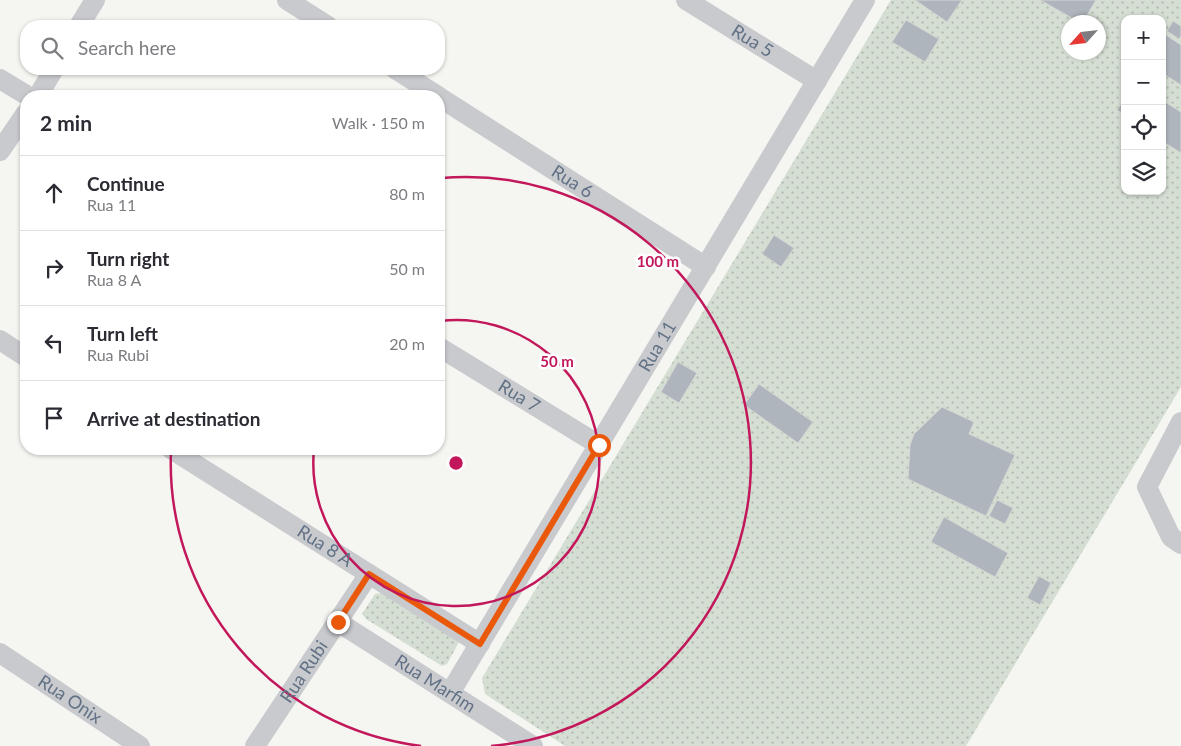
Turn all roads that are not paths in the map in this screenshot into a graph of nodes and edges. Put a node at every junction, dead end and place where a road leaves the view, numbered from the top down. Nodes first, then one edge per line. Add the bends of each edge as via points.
1 (95, 0) edge
2 (287, 0) edge
3 (686, 0) edge
4 (866, 0) edge
5 (83, 20) edge
6 (319, 20) edge
7 (50, 75) edge
8 (405, 75) edge
9 (0, 79) edge
10 (817, 81) junction
11 (42, 90) edge
12 (428, 90) edge
13 (20, 91) edge
14 (445, 100) edge
15 (20, 123) edge
16 (0, 151) edge
17 (706, 266) junction
18 (0, 340) edge
19 (445, 351) edge
20 (20, 353) edge
21 (1181, 422) edge
22 (599, 445) junction
23 (181, 455) edge
24 (1181, 544) edge
25 (369, 574) junction
26 (338, 622) junction
27 (480, 644) junction
28 (0, 652) edge
29 (450, 693) junction
30 (140, 746) edge
31 (255, 746) edge
32 (533, 746) edge

1 - 5 street
2 - 6 street
3 - 10 street, Rua 5
4 - 10 street, Rua 11
7 - 11 street
8 - 12 street, Rua 6
9 - 13 street
10 - 17 street, Rua 11
14 - 17 street, Rua 6
15 - 16 street
17 - 22 street, Rua 11
18 - 20 street
19 - 22 street, Rua 7
21 - 24 street via 1147,487 1172,538
22 - 27 street, Rua 11
23 - 25 street, Rua 8 A
25 - 26 street, Rua Rubi
25 - 27 street, Rua 8 A
26 - 29 street, Rua Marfim
26 - 31 street, Rua Rubi
27 - 29 street, Rua 11
28 - 30 street, Rua Onix
29 - 32 street, Rua Marfim

